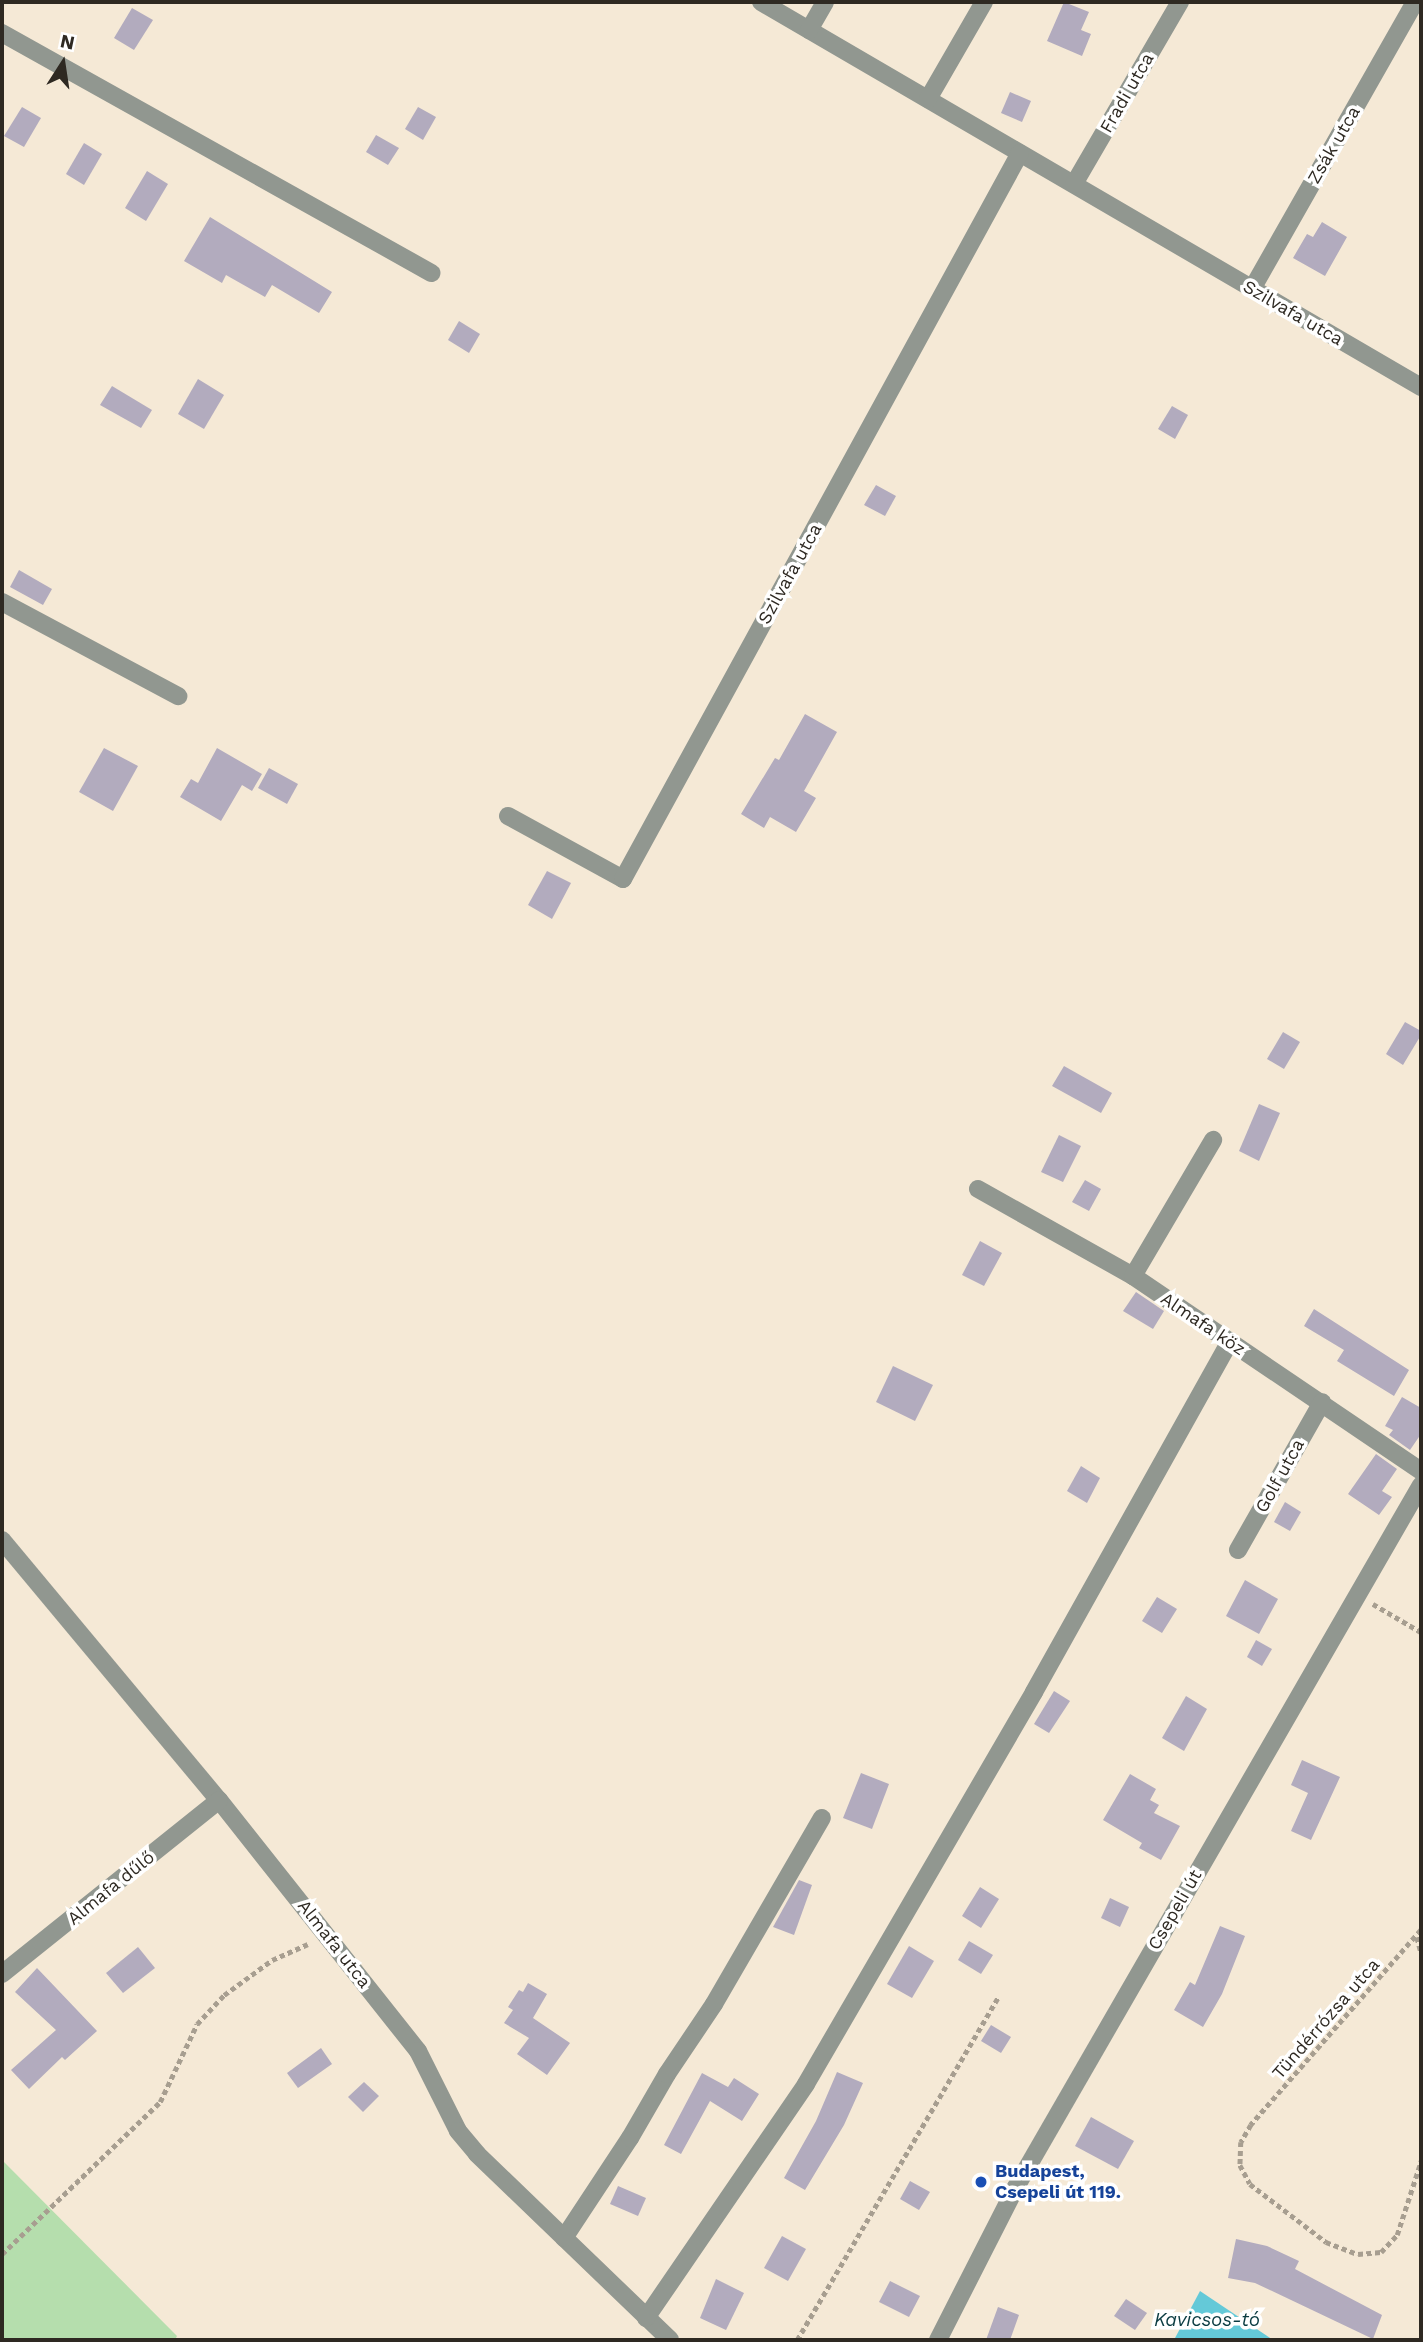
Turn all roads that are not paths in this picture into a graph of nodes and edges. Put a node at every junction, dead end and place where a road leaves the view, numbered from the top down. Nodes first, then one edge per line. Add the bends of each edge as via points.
1 (761, 2) edge
2 (825, 2) edge
3 (984, 2) edge
4 (1180, 2) edge
5 (1415, 2) edge
6 (809, 30) junction
7 (2, 33) edge
8 (928, 99) junction
9 (1020, 153) junction
10 (1074, 184) junction
11 (432, 273) dead end
12 (1252, 289) junction
13 (1421, 387) edge
14 (2, 602) edge
15 (178, 696) dead end
16 (508, 816) dead end
17 (1213, 1140) dead end
18 (978, 1189) dead end
19 (1133, 1276) junction
20 (1230, 1342) junction
21 (1322, 1402) junction
22 (1421, 1471) edge
23 (1421, 1485) edge
24 (2, 1540) edge
25 (1238, 1550) dead end
26 (219, 1800) junction
27 (822, 1818) dead end
28 (2, 1974) edge
29 (564, 2238) junction
30 (646, 2318) junction
31 (670, 2340) edge
32 (938, 2340) edge

1 - 6 street, Szilvafa utca
2 - 6 street
3 - 8 street
4 - 10 street, Fradi utca
5 - 12 street, Zsák utca
6 - 8 street, Szilvafa utca
7 - 11 street
8 - 9 street, Szilvafa utca
9 - 10 street, Szilvafa utca
9 - 16 street, Szilvafa utca via 623,879
10 - 12 street, Szilvafa utca
12 - 13 street, Szilvafa utca
14 - 15 street
17 - 19 street
18 - 19 street, Almafa köz
19 - 20 street, Almafa köz
20 - 21 street, Almafa köz
20 - 30 street via 806,2084
21 - 22 street, Almafa köz
21 - 25 street, Golf utca
23 - 32 street, Csepeli út via 1016,2187
24 - 26 street, Almafa utca
26 - 28 street, Almafa dűlő
26 - 29 street, Almafa utca via 418,2052 458,2131
27 - 29 street via 714,2004
29 - 30 street, Almafa utca
30 - 31 street, Almafa utca

